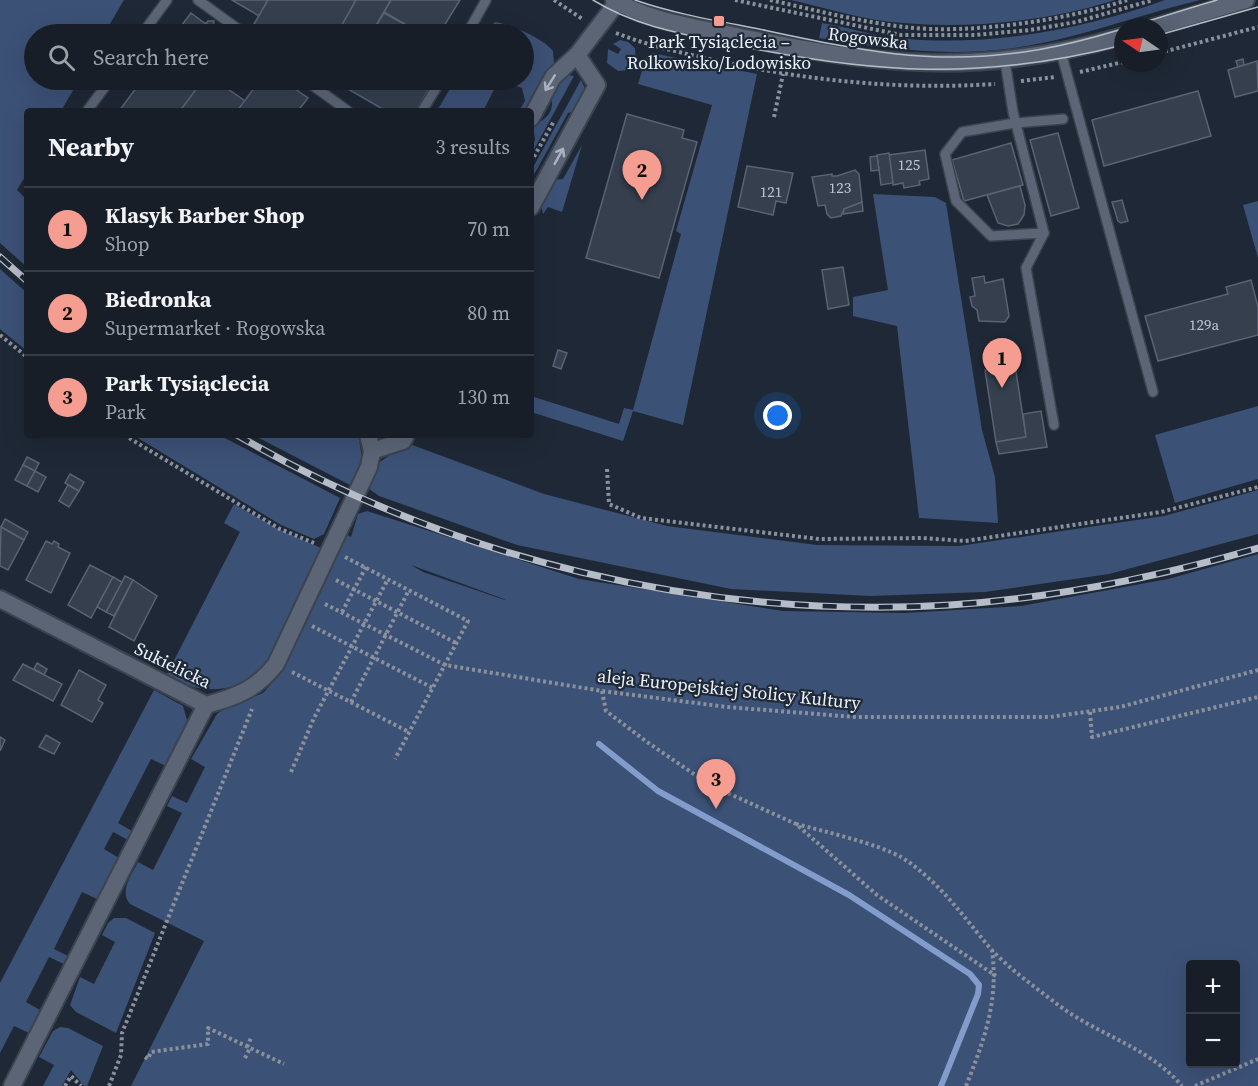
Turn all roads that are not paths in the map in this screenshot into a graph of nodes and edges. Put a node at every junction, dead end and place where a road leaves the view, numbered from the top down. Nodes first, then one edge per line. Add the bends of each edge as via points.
1 (167, 0) edge
2 (198, 0) edge
3 (486, 0) edge
4 (1246, 0) edge
5 (616, 1) edge
6 (1168, 23) edge
7 (149, 24) edge
8 (230, 24) edge
9 (473, 24) edge
10 (1114, 38) edge
11 (1061, 52) junction
12 (577, 55) junction
13 (1005, 61) junction
14 (103, 90) edge
15 (319, 90) edge
16 (435, 90) edge
17 (89, 108) edge
18 (344, 108) edge
19 (424, 108) edge
20 (534, 112) edge
21 (1063, 119) dead end
22 (1016, 123) junction
23 (534, 201) edge
24 (1044, 232) junction
25 (1153, 392) dead end
26 (1054, 425) dead end
27 (404, 438) edge
28 (370, 443) edge
29 (0, 599) edge
30 (206, 705) junction
31 (12, 1086) edge

1 - 7 lane
2 - 8 lane
3 - 9 lane
4 - 6 street
5 - 12 street
5 - 13 street, Rogowska via 644,14 825,54 934,65
10 - 11 street, Rogowska
11 - 13 street, Rogowska
11 - 25 lane
12 -> 20 street via 553,76
23 -> 12 street via 597,85
13 - 22 lane
14 - 17 lane
15 - 18 lane
16 - 19 lane
21 - 22 lane
22 - 24 lane
22 - 24 lane via 962,132 945,154 947,166 956,201 991,236
24 - 26 lane via 1026,268
27 - 28 street
28 - 30 street, Sukielicka via 369,467 276,664 250,690
29 - 30 street, Sukielicka
30 - 31 street

